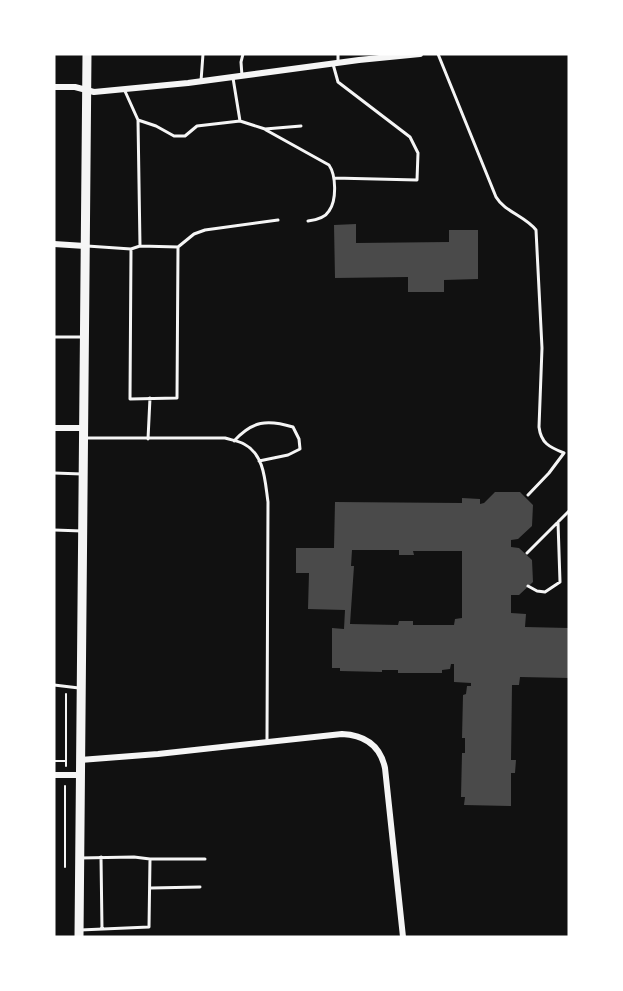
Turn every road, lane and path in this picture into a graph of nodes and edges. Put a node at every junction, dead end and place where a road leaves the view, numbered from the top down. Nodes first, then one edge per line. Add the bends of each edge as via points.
1 (87, 54) edge
2 (203, 54) edge
3 (243, 54) edge
4 (338, 54) edge
5 (420, 54) edge
6 (438, 54) edge
7 (383, 56) edge
8 (335, 64) junction
9 (242, 76) junction
10 (232, 77) junction
11 (201, 81) junction
12 (54, 87) edge
13 (124, 89) junction
14 (86, 90) junction
15 (138, 120) junction
16 (240, 121) junction
17 (301, 126) dead end
18 (265, 129) junction
19 (334, 178) junction
20 (279, 220) dead end
21 (309, 220) dead end
22 (54, 244) edge
23 (85, 246) junction
24 (141, 246) junction
25 (178, 247) junction
26 (130, 249) junction
27 (84, 337) junction
28 (54, 338) edge
29 (150, 398) junction
30 (54, 428) edge
31 (83, 428) junction
32 (83, 438) junction
33 (148, 439) junction
34 (234, 441) junction
35 (569, 452) edge
36 (564, 453) junction
37 (259, 461) junction
38 (54, 473) edge
39 (83, 474) junction
40 (528, 495) dead end
41 (569, 511) edge
42 (558, 522) junction
43 (54, 530) edge
44 (82, 531) junction
45 (526, 553) dead end
46 (528, 586) dead end
47 (54, 685) edge
48 (81, 688) junction
49 (66, 694) dead end
50 (267, 742) junction
51 (80, 760) junction
52 (54, 761) edge
53 (66, 761) junction
54 (66, 769) dead end
55 (54, 775) edge
56 (80, 775) junction
57 (65, 786) dead end
58 (79, 858) junction
59 (101, 858) junction
60 (150, 859) junction
61 (205, 859) dead end
62 (65, 867) dead end
63 (200, 887) dead end
64 (150, 888) junction
65 (102, 929) junction
66 (79, 934) edge
67 (403, 937) edge

1 - 14 main road
2 - 11 lane
3 - 9 lane
4 - 8 lane
5 - 7 street
6 - 36 lane via 496,197 536,230 542,348 540,435 545,445
7 - 8 street
8 - 9 street
8 - 19 lane via 338,82 410,137 418,153 418,166 417,180
9 - 10 street
10 - 11 street
10 - 16 lane
11 - 13 street
12 - 14 street
13 - 14 street
13 - 15 lane
14 - 23 main road
15 - 16 lane via 174,136 185,136 197,126
15 - 24 lane
16 - 18 lane
17 - 18 lane
18 - 19 lane via 329,165
19 - 21 lane via 329,213
20 - 25 lane via 205,230
22 - 23 street
23 - 26 lane
23 - 27 main road
24 - 25 lane
24 - 26 lane
25 - 29 lane via 177,398
26 - 29 lane via 130,399
27 - 28 lane
27 - 31 main road
29 - 33 lane
30 - 31 street
31 - 32 main road
32 - 33 lane
32 - 39 main road
33 - 34 lane
34 - 37 lane via 244,444
34 - 37 lane via 246,428 259,423 293,427 300,449
35 - 36 lane
36 - 40 lane
37 - 50 lane via 268,502
38 - 39 lane
39 - 44 main road
41 - 42 lane
42 - 45 lane
42 - 46 lane via 560,582 545,592
43 - 44 lane
44 - 48 main road
47 - 48 lane
48 - 51 main road
49 - 53 path
50 - 51 street
50 - 67 street via 356,735 379,752 385,768
51 - 56 main road
52 - 53 path
53 - 54 path
55 - 56 street
56 - 58 main road
57 - 62 path
58 - 59 lane
58 - 66 main road
59 - 60 lane
59 - 65 lane
60 - 61 lane
60 - 64 lane
63 - 64 lane
64 - 65 lane via 149,927
65 - 66 lane

